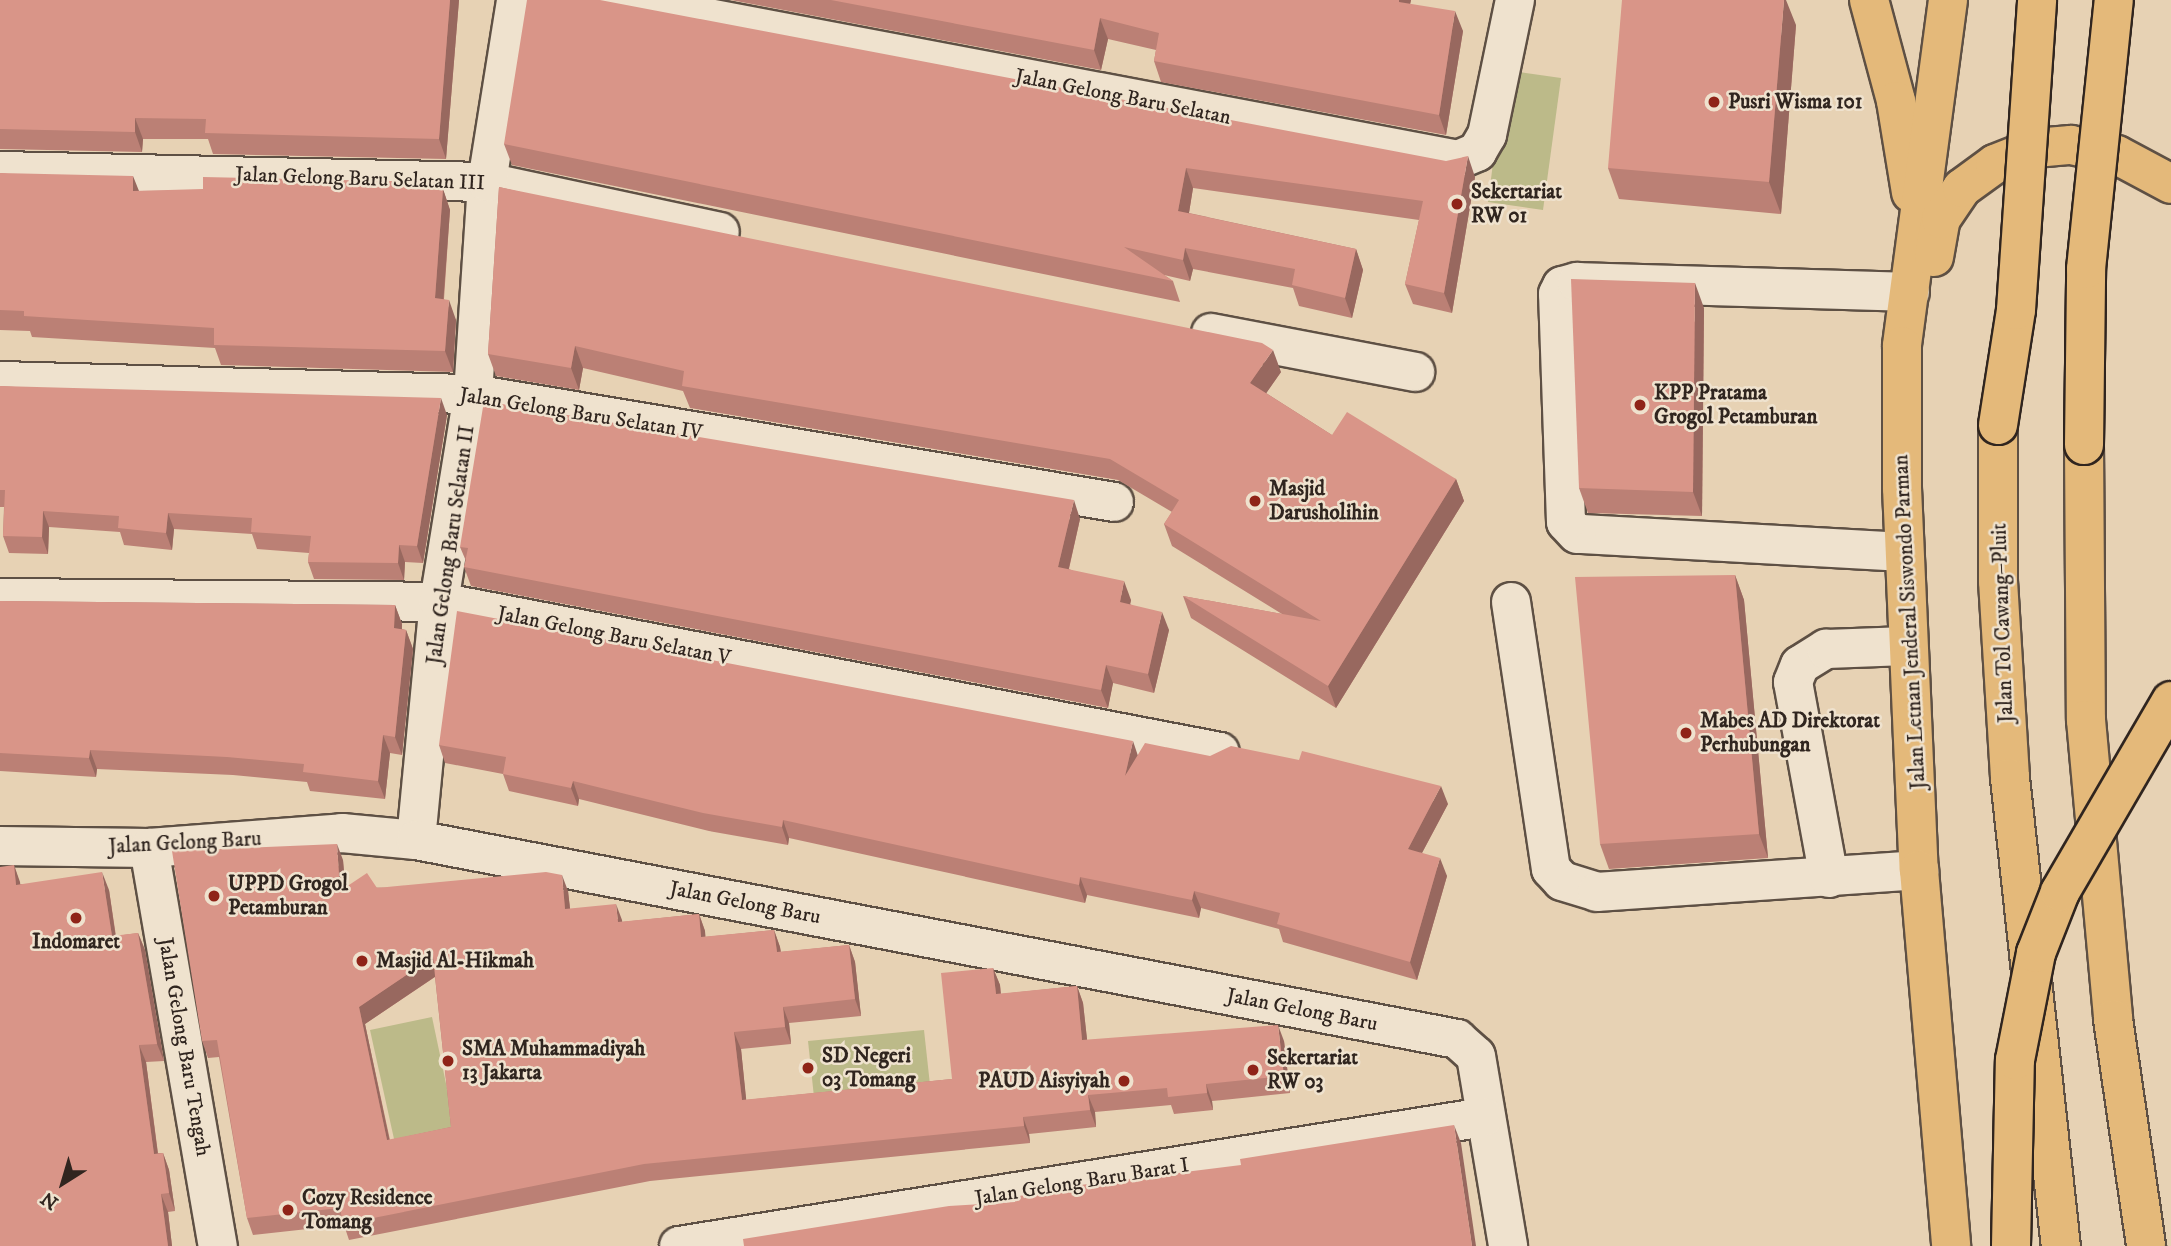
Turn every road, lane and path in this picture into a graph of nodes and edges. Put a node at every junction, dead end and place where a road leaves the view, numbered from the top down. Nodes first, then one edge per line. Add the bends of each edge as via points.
1 (516, 0) edge
2 (613, 0) edge
3 (1515, 0) edge
4 (1869, 0) edge
5 (1948, 0) edge
6 (2037, 0) edge
7 (2114, 0) edge
8 (0, 171) edge
9 (487, 182) junction
10 (2171, 184) edge
11 (1918, 233) junction
12 (757, 240) edge
13 (1910, 292) junction
14 (1174, 326) edge
15 (1415, 372) dead end
16 (0, 381) edge
17 (473, 394) junction
18 (1115, 502) dead end
19 (1904, 552) junction
20 (0, 598) edge
21 (1511, 601) dead end
22 (439, 603) junction
23 (1907, 646) junction
24 (2171, 701) edge
25 (1220, 752) edge
26 (1919, 795) junction
27 (416, 840) junction
28 (0, 846) edge
29 (149, 848) junction
30 (1919, 870) junction
31 (1829, 878) junction
32 (1484, 1117) junction
33 (730, 1242) edge
34 (218, 1246) edge
35 (679, 1246) edge
36 (1508, 1246) edge
37 (1951, 1246) edge
38 (2011, 1246) edge
39 (2061, 1246) edge
40 (2146, 1246) edge

1 - 9 street, Jalan Gelong Baru Selatan II
2 - 3 street, Jalan Gelong Baru Selatan via 1458,160 1477,152 1486,135
4 - 11 highway via 1896,101
5 - 11 highway, Jalan Letnan Jenderal Siswondo Parman
6 - 39 highway, Jalan Tol Cawang–Pluit, bridge via 2016,310 1998,425 1998,581 2013,804
7 - 40 highway, bridge via 2086,269 2086,720 2113,1019
8 - 9 street, Jalan Gelong Baru Selatan III
9 - 12 street, Jalan Gelong Baru Selatan III
9 - 17 street, Jalan Gelong Baru Selatan II
10 - 26 highway via 2117,155 2071,145 2035,148 1995,164 1962,188 1941,219 1927,293 1923,427 1938,723
11 - 13 highway, Jalan Letnan Jenderal Siswondo Parman
13 - 19 highway, Jalan Letnan Jenderal Siswondo Parman via 1902,346
13 - 19 street via 1577,282 1562,286 1558,295 1566,522 1577,534
14 - 15 street
16 - 17 street, Jalan Gelong Baru Selatan IV
17 - 18 street, Jalan Gelong Baru Selatan IV
17 - 22 street, Jalan Gelong Baru Selatan II
19 - 23 highway, Jalan Letnan Jenderal Siswondo Parman
20 - 22 street, Jalan Gelong Baru Selatan V
21 - 31 street via 1551,869 1562,881 1597,892
22 - 25 street, Jalan Gelong Baru Selatan V
22 - 27 street, Jalan Gelong Baru Selatan II
23 - 26 highway, Jalan Letnan Jenderal Siswondo Parman
23 - 31 street via 1826,649 1800,665 1793,682
24 - 38 highway, bridge via 2060,892 2036,953 2015,1060
26 - 30 highway, Jalan Letnan Jenderal Siswondo Parman
27 - 29 street, Jalan Gelong Baru via 342,832
27 - 32 street, Jalan Gelong Baru via 1457,1040 1476,1056
28 - 29 street, Jalan Gelong Baru
29 - 34 street, Jalan Gelong Baru Tengah
30 - 31 street
30 - 37 highway, Jalan Letnan Jenderal Siswondo Parman
32 - 33 street, Jalan Gelong Baru Barat I
32 - 36 street
33 - 35 street, Jalan Gelong Baru Barat I

